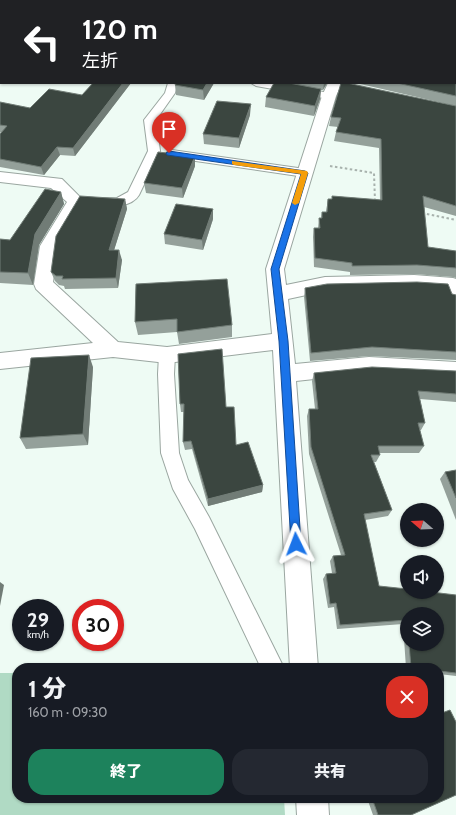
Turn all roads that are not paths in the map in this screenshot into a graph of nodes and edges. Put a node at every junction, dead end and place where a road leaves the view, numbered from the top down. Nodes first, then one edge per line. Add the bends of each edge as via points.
1 (172, 84) edge
2 (276, 84) edge
3 (337, 87) edge
4 (154, 151) junction
5 (306, 168) junction
6 (0, 177) edge
7 (76, 201) junction
8 (278, 294) junction
9 (456, 296) edge
10 (283, 341) junction
11 (113, 350) junction
12 (168, 355) junction
13 (0, 361) edge
14 (456, 370) edge
15 (285, 374) junction
16 (271, 663) edge
17 (304, 663) edge
18 (312, 803) edge
19 (313, 815) edge

1 - 4 lane via 170,93 150,120
2 - 3 lane
3 - 5 street
4 - 5 lane
4 - 7 lane via 133,195 119,202
5 - 8 street via 275,269
6 - 7 street via 56,183
7 - 11 street via 49,246 43,284
8 - 9 street via 324,284 414,282 453,285
8 - 10 street
10 - 12 street
10 - 15 street
11 - 12 street
11 - 13 street
12 - 16 lane via 166,374 170,453 180,483
14 - 15 street via 369,366
15 - 17 street
18 - 19 street

